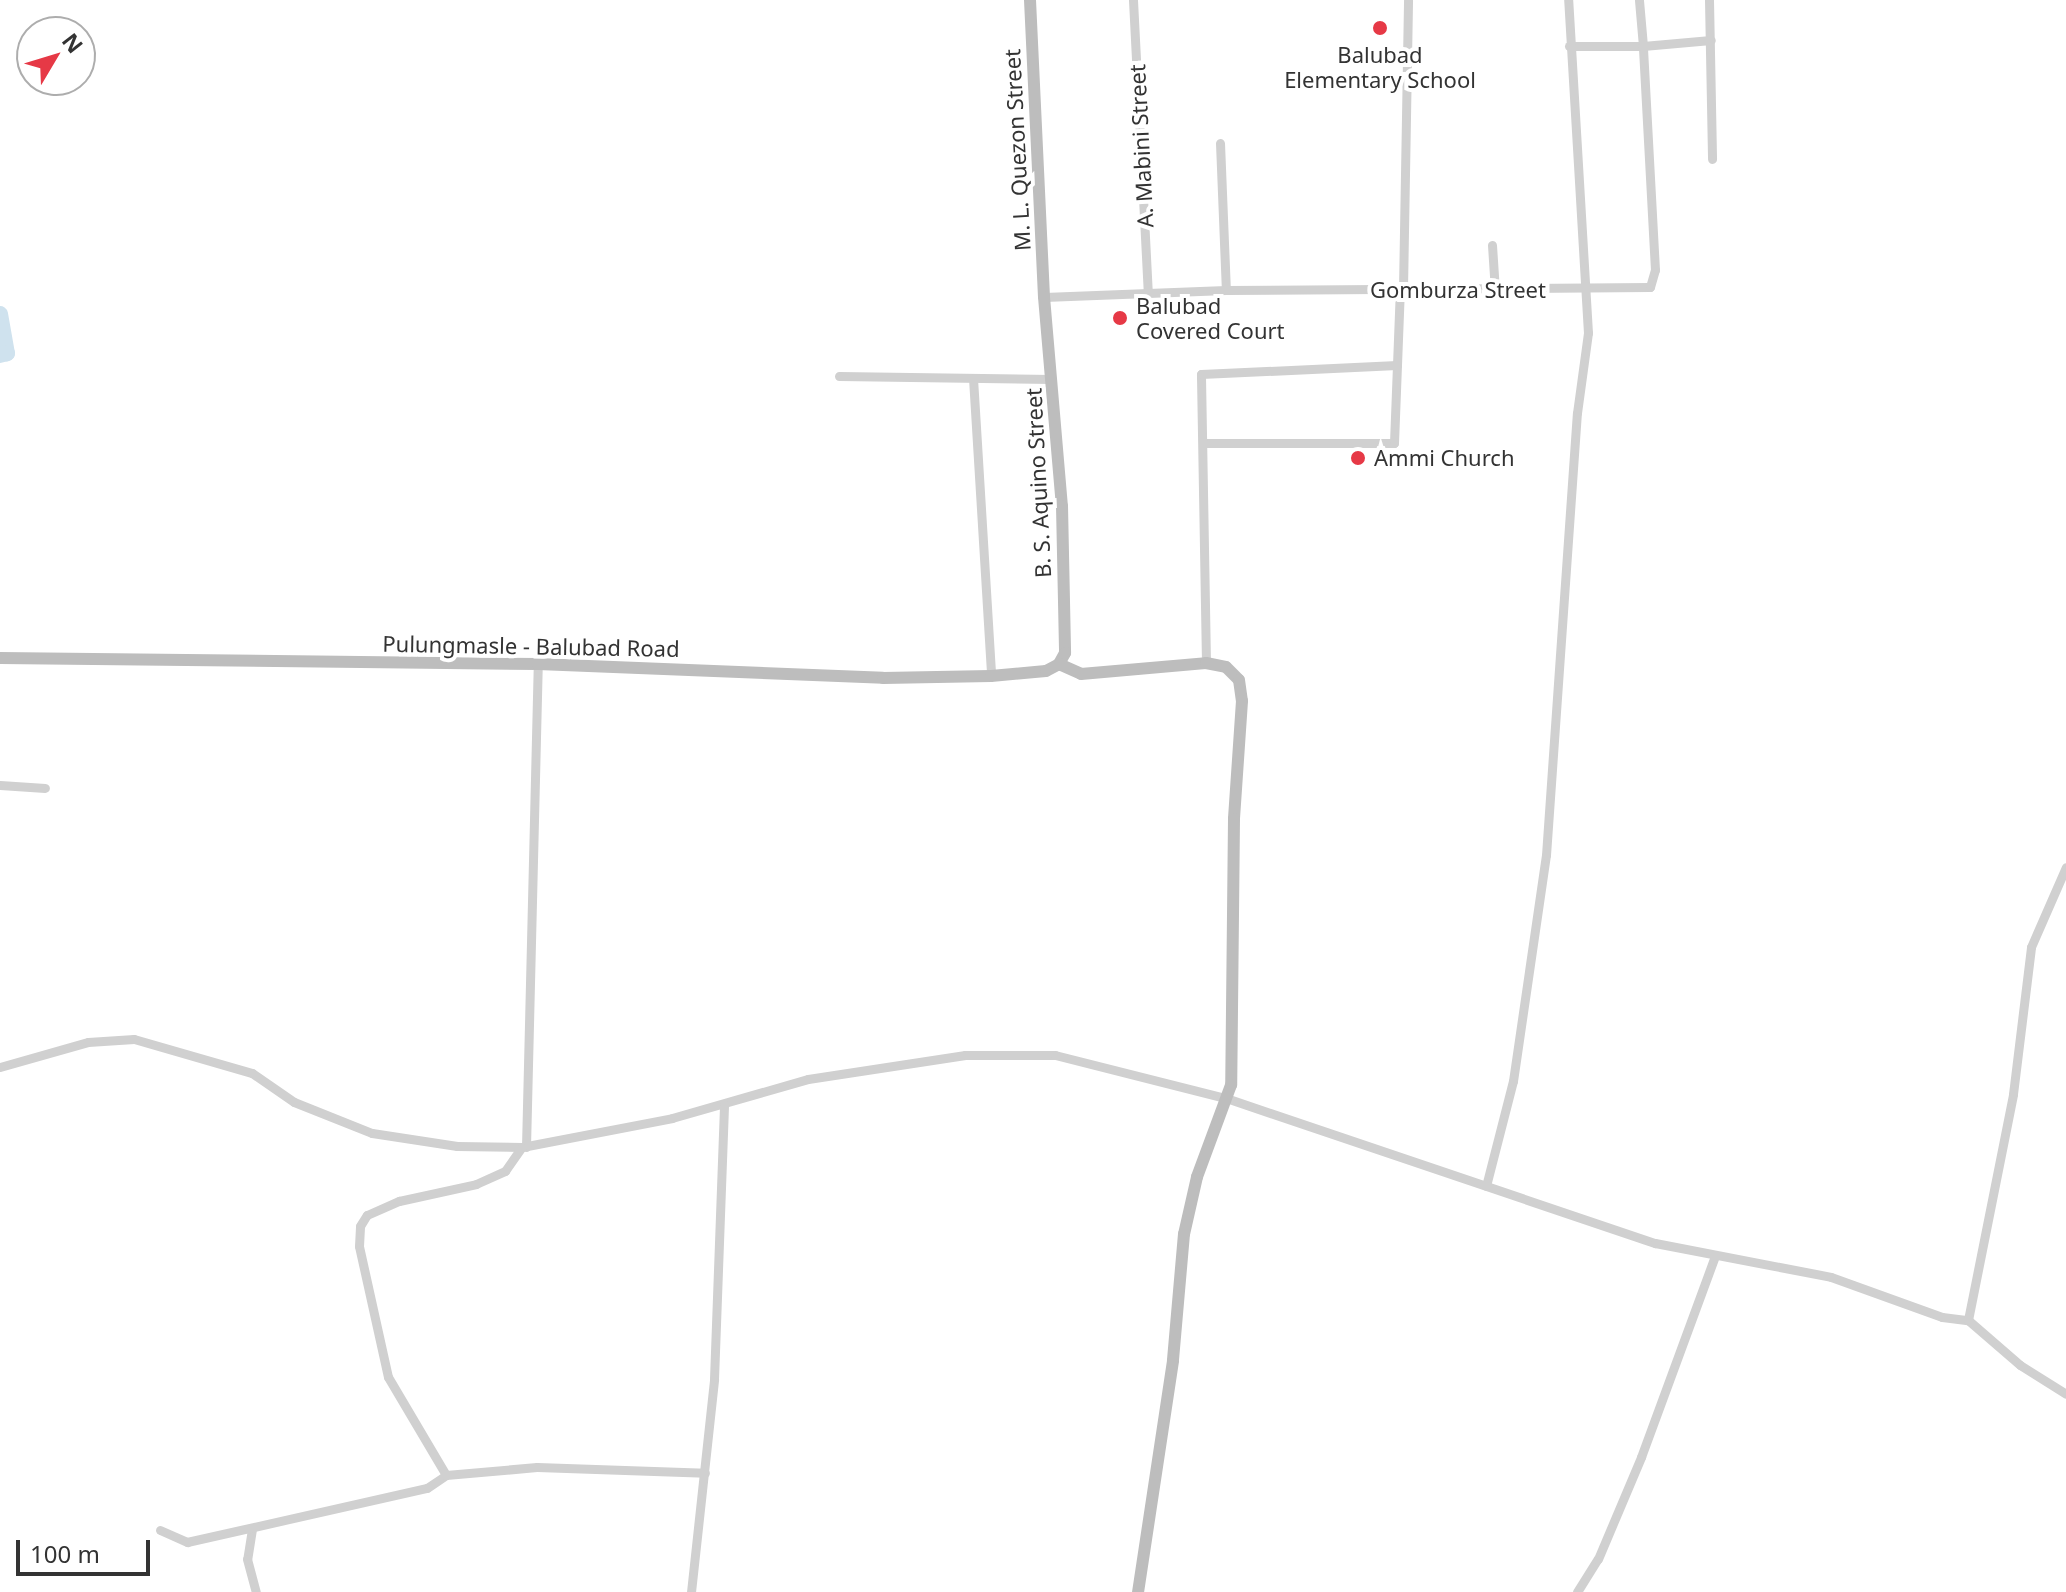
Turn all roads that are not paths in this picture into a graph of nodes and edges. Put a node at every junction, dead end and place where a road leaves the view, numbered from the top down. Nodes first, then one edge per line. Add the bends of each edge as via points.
1 (1030, 0) edge
2 (1133, 0) edge
3 (1408, 0) edge
4 (1568, 0) edge
5 (1639, 0) edge
6 (1709, 0) edge
7 (1711, 40) junction
8 (1569, 46) junction
9 (1643, 46) junction
10 (1220, 143) dead end
11 (1712, 159) dead end
12 (1492, 245) dead end
13 (1401, 289) junction
14 (1226, 290) junction
15 (1583, 290) junction
16 (1495, 291) junction
17 (1148, 293) junction
18 (1044, 297) junction
19 (1397, 365) junction
20 (839, 376) dead end
21 (973, 378) junction
22 (1052, 379) junction
23 (1204, 443) junction
24 (0, 658) edge
25 (1206, 663) junction
26 (538, 664) junction
27 (1059, 664) junction
28 (991, 676) junction
29 (0, 785) edge
30 (45, 788) dead end
31 (2066, 867) edge
32 (0, 1067) edge
33 (1229, 1099) junction
34 (724, 1104) junction
35 (524, 1147) junction
36 (1486, 1186) junction
37 (1715, 1256) junction
38 (1968, 1320) junction
39 (2066, 1394) edge
40 (705, 1473) junction
41 (446, 1475) junction
42 (252, 1529) junction
43 (160, 1530) dead end
44 (256, 1592) edge
45 (692, 1592) edge
46 (1138, 1592) edge
47 (1577, 1592) edge

1 - 18 street, M. L. Quezon Street
2 - 17 street, A. Mabini Street
3 - 13 street
4 - 8 street
5 - 9 street
6 - 7 street
7 - 9 street
7 - 11 street
8 - 9 street
8 - 15 street
9 - 15 street, Gomburza Street via 1655,270 1650,287
10 - 14 street
12 - 16 street
13 - 14 street, Gomburza Street
13 - 16 street, Gomburza Street
13 - 19 street
14 - 17 street, Gomburza Street
15 - 16 street, Gomburza Street
15 - 36 street via 1588,333 1577,413 1555,779 1529,988 1513,1081
17 - 18 street, Gomburza Street
18 - 22 street, B. S. Aquino Street
19 - 23 street via 1201,374
19 - 23 street via 1394,443
20 - 21 street
21 - 22 street
21 - 28 street
22 - 27 street, B. S. Aquino Street via 1065,638
23 - 25 street
24 - 26 street, Pulungmasle - Balubad Road
25 - 27 street via 1081,674
25 - 33 street via 1226,667 1239,680 1242,701
26 - 28 street, Pulungmasle - Balubad Road via 883,678
26 - 35 street
27 - 28 street, Pulungmasle - Balubad Road via 1046,671
29 - 30 street
31 - 38 street via 2031,947 2013,1094
32 - 35 street via 88,1042 134,1039 252,1073 294,1102 372,1133 457,1146
33 - 34 street via 1055,1055 1013,1054 936,1059 808,1079
33 - 36 street
33 - 46 street via 1197,1177 1184,1234 1173,1361
34 - 35 street
34 - 40 street via 719,1295
35 - 41 street via 496,1176 399,1201 367,1215 360,1226 359,1246 388,1377
36 - 37 street via 1655,1243
37 - 38 street via 1831,1277 1942,1317
37 - 47 street via 1641,1457 1598,1559
38 - 39 street via 2020,1365
40 - 41 street via 537,1467
40 - 45 street
41 - 42 street via 427,1488
42 - 43 street via 181,1543
42 - 44 street via 247,1559

